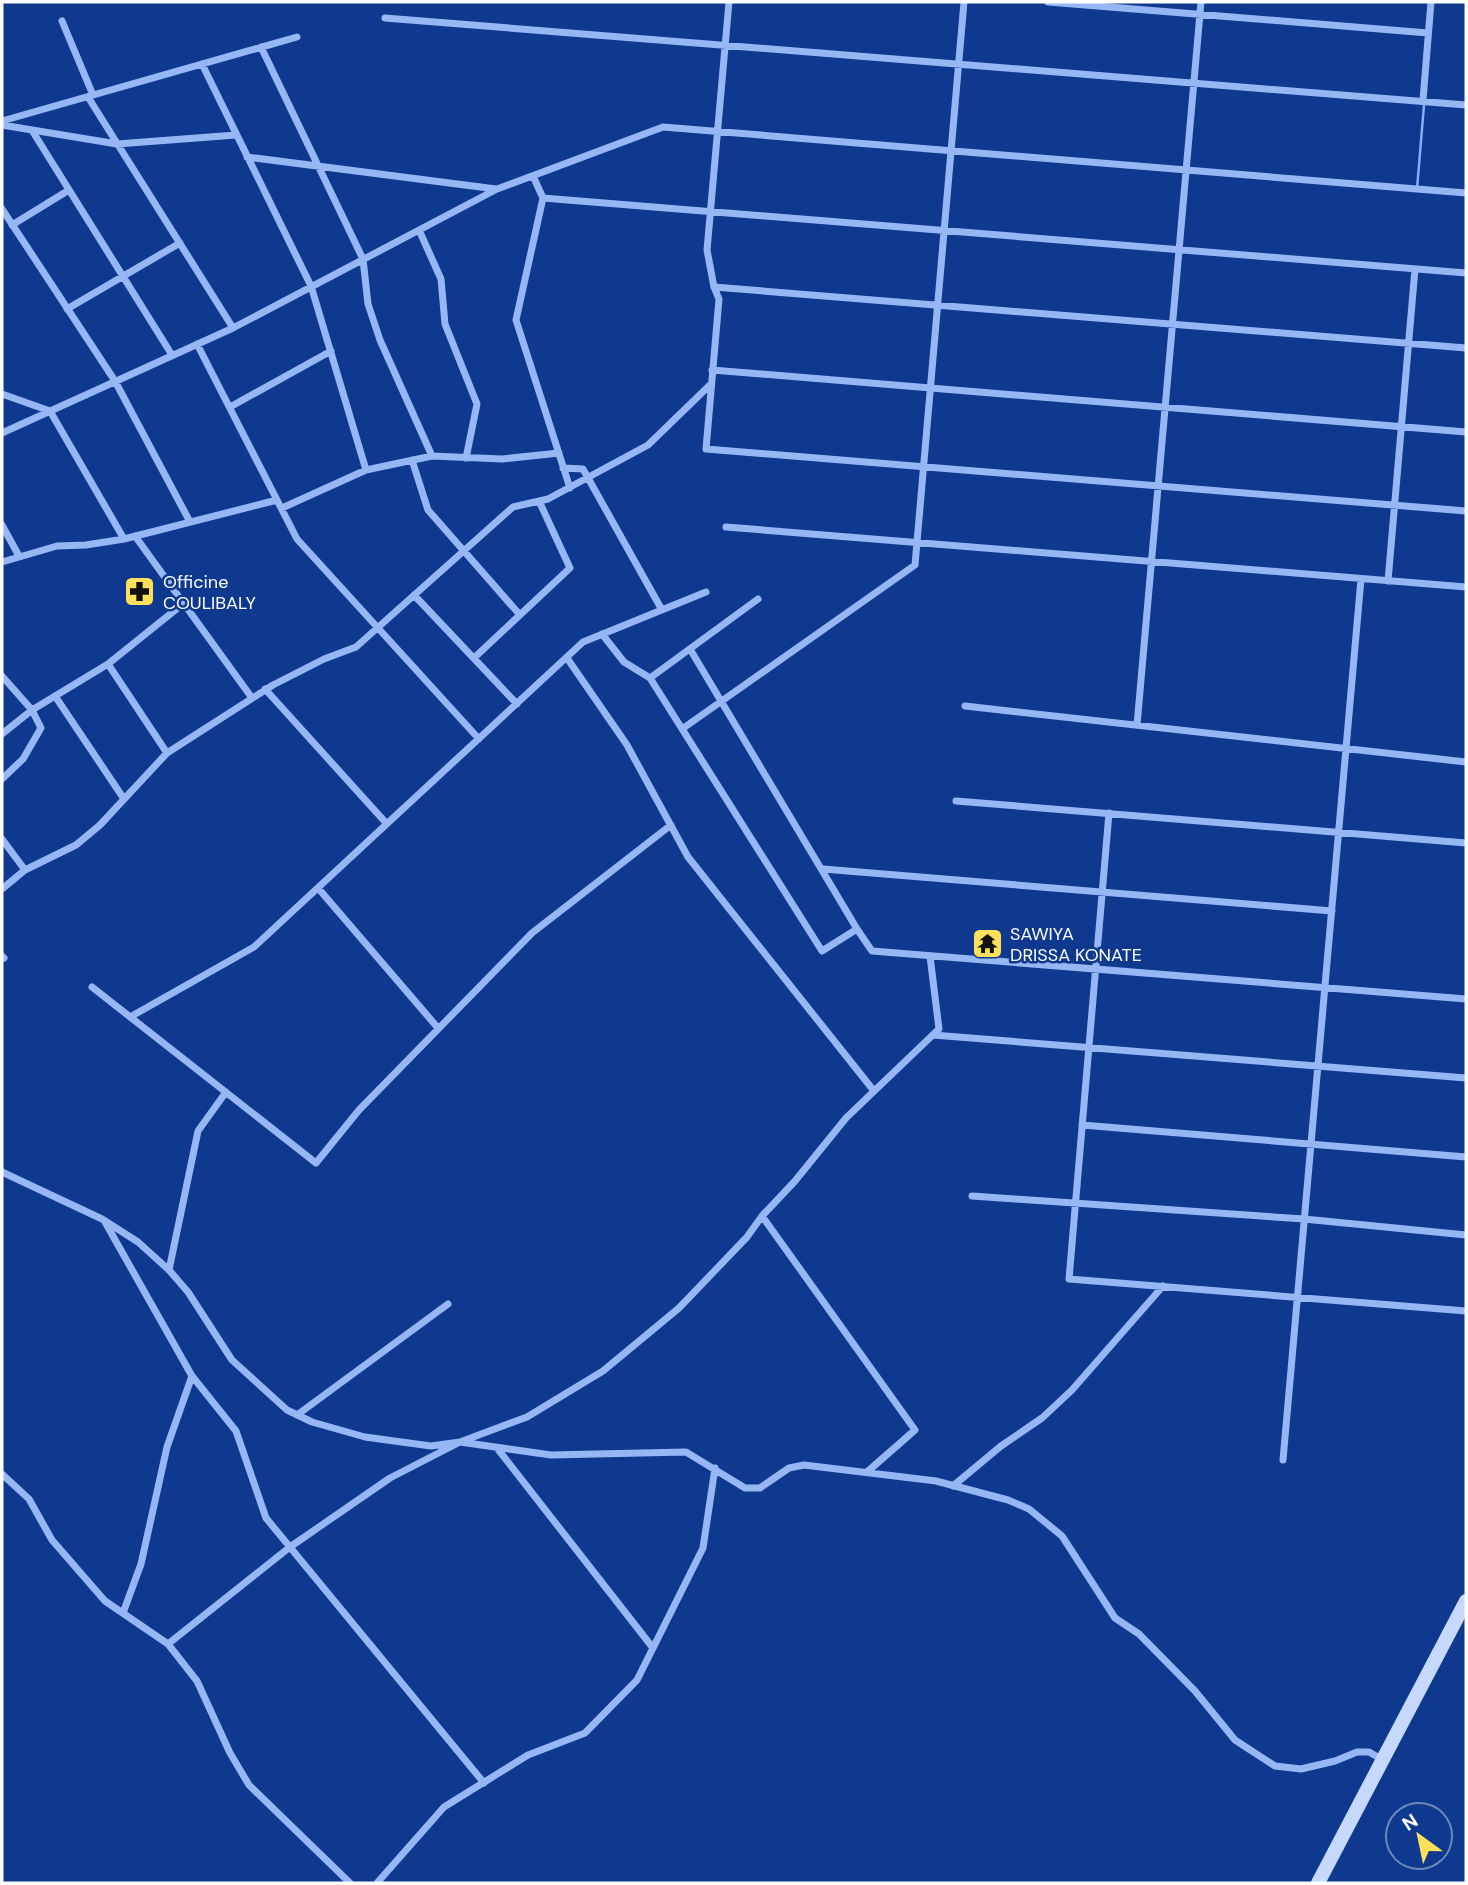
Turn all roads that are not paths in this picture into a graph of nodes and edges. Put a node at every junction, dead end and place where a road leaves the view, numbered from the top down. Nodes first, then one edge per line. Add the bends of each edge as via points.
1 (729, 2) edge
2 (964, 2) edge
3 (1048, 2) edge
4 (1201, 2) edge
5 (1431, 2) edge
6 (1200, 14) junction
7 (385, 18) dead end
8 (62, 21) dead end
9 (1428, 33) junction
10 (297, 37) dead end
11 (725, 46) junction
12 (261, 47) junction
13 (202, 64) junction
14 (958, 65) junction
15 (1194, 84) junction
16 (90, 96) junction
17 (1423, 100) junction
18 (1466, 105) edge
19 (2, 123) edge
20 (33, 132) junction
21 (717, 132) junction
22 (236, 135) junction
23 (117, 144) junction
24 (951, 151) junction
25 (247, 157) junction
26 (318, 166) junction
27 (1186, 170) junction
28 (533, 176) junction
29 (497, 189) junction
30 (69, 190) junction
31 (1466, 193) edge
32 (543, 198) junction
33 (2, 209) edge
34 (710, 211) junction
35 (12, 225) junction
36 (419, 230) junction
37 (944, 230) junction
38 (180, 243) junction
39 (1179, 250) junction
40 (362, 259) junction
41 (1415, 269) junction
42 (1466, 273) edge
43 (123, 277) junction
44 (311, 286) junction
45 (714, 287) junction
46 (937, 305) junction
47 (67, 309) junction
48 (1172, 324) junction
49 (233, 327) junction
50 (197, 344) junction
51 (1409, 344) junction
52 (1466, 348) edge
53 (331, 351) junction
54 (172, 355) junction
55 (712, 370) junction
56 (115, 381) junction
57 (711, 384) junction
58 (930, 388) junction
59 (2, 394) edge
60 (230, 407) junction
61 (1165, 407) junction
62 (50, 411) junction
63 (1401, 426) junction
64 (1466, 432) edge
65 (2, 433) edge
66 (559, 453) junction
67 (432, 456) junction
68 (466, 458) junction
69 (412, 460) junction
70 (923, 466) junction
71 (563, 468) junction
72 (366, 470) junction
73 (589, 479) junction
74 (1158, 486) junction
75 (570, 488) junction
76 (277, 500) junction
77 (539, 501) junction
78 (1394, 505) junction
79 (282, 508) junction
80 (1466, 511) edge
81 (190, 522) junction
82 (2, 525) edge
83 (726, 527) dead end
84 (135, 536) junction
85 (124, 539) junction
86 (916, 542) junction
87 (464, 551) junction
88 (19, 556) junction
89 (2, 562) edge
90 (1152, 562) junction
91 (1361, 579) junction
92 (1388, 581) junction
93 (1466, 587) edge
94 (706, 592) dead end
95 (414, 595) junction
96 (758, 599) dead end
97 (184, 603) junction
98 (662, 610) junction
99 (520, 615) junction
100 (378, 627) junction
101 (602, 634) junction
102 (690, 649) junction
103 (474, 658) junction
104 (567, 658) junction
105 (108, 664) junction
106 (2, 676) edge
107 (650, 678) junction
108 (265, 690) junction
109 (55, 696) junction
110 (252, 698) junction
111 (721, 701) junction
112 (517, 704) junction
113 (965, 706) dead end
114 (32, 710) junction
115 (1137, 725) junction
116 (682, 729) junction
117 (2, 734) edge
118 (479, 739) junction
119 (1346, 748) junction
120 (167, 753) junction
121 (1466, 762) edge
122 (2, 779) edge
123 (124, 799) junction
124 (956, 801) dead end
125 (1109, 813) junction
126 (387, 824) junction
127 (671, 825) junction
128 (1339, 832) junction
129 (2, 839) edge
130 (1466, 842) edge
131 (823, 869) junction
132 (25, 870) junction
133 (318, 888) junction
134 (2, 889) edge
135 (1103, 892) junction
136 (1332, 911) junction
137 (857, 929) junction
138 (930, 956) junction
139 (1096, 969) junction
140 (92, 987) dead end
141 (1325, 988) junction
142 (1466, 999) edge
143 (130, 1017) junction
144 (438, 1028) junction
145 (933, 1035) junction
146 (1089, 1047) junction
147 (1318, 1066) junction
148 (1466, 1078) edge
149 (874, 1091) junction
150 (226, 1092) junction
151 (1082, 1125) junction
152 (1311, 1144) junction
153 (1466, 1157) edge
154 (2, 1172) edge
155 (972, 1196) dead end
156 (1075, 1205) junction
157 (761, 1216) junction
158 (102, 1219) junction
159 (1304, 1219) junction
160 (1466, 1236) edge
161 (169, 1270) junction
162 (1163, 1286) junction
163 (1298, 1297) junction
164 (448, 1304) dead end
165 (1466, 1311) edge
166 (192, 1376) junction
167 (297, 1415) junction
168 (460, 1442) junction
169 (496, 1447) junction
170 (1283, 1460) dead end
171 (715, 1468) junction
172 (867, 1472) junction
173 (2, 1474) edge
174 (953, 1486) junction
175 (290, 1547) junction
176 (1466, 1601) edge
177 (123, 1613) junction
178 (168, 1644) junction
179 (653, 1648) junction
180 (1384, 1760) junction
181 (484, 1783) junction
182 (350, 1883) edge
183 (377, 1883) edge
184 (1318, 1883) edge

1 - 11 street
2 - 14 street
3 - 6 street
4 - 6 street
5 - 9 street
6 - 9 street
6 - 15 street
7 - 11 street
8 - 16 street
9 - 17 street
10 - 12 street
11 - 14 street
11 - 21 street
12 - 13 street
12 - 26 street
13 - 16 street
13 - 22 street
14 - 15 street
14 - 24 street
15 - 17 street
15 - 27 street
16 - 19 street
16 - 23 street
17 - 18 street
19 - 20 street
20 - 23 street
20 - 30 street
21 - 24 street
21 - 28 street via 663,127
21 - 34 street
22 - 23 street
22 - 25 street
23 - 38 street
24 - 27 street
24 - 37 street
25 - 26 street
25 - 44 street
26 - 29 street
26 - 40 street
27 - 31 street
27 - 39 street
28 - 29 street
28 - 32 street
29 - 36 street
30 - 35 street
30 - 43 street
32 - 34 street
32 - 66 street via 516,320
33 - 35 street
34 - 37 street
34 - 45 street via 707,250
35 - 47 street
36 - 40 street
36 - 68 street via 441,279 445,324 477,404
37 - 39 street
37 - 46 street
38 - 43 street
38 - 49 street
39 - 41 street
39 - 48 street
40 - 44 street
40 - 67 street via 376,328
41 - 42 street
41 - 51 street
43 - 47 street
43 - 54 street
44 - 49 street
44 - 53 street
45 - 46 street
45 - 55 street via 719,299
46 - 48 street
46 - 58 street
47 - 56 street
48 - 51 street
48 - 61 street
49 - 50 street
50 - 54 street
50 - 60 street
51 - 52 street
51 - 63 street
53 - 60 street
53 - 72 street
54 - 56 street
55 - 57 street
55 - 58 street
56 - 62 street
56 - 81 street
57 - 70 street via 706,449
57 - 73 street via 648,445
58 - 61 street
58 - 70 street
59 - 62 street
60 - 76 street
61 - 63 street
61 - 74 street
62 - 65 street
62 - 85 street
63 - 64 street
63 - 78 street
66 - 68 street
66 - 71 street
67 - 68 street
67 - 69 street
69 - 72 street
69 - 87 street via 428,510
70 - 74 street
70 - 86 street
71 - 73 street via 583,469
71 - 75 street
72 - 79 street
73 - 75 street
73 - 98 street
74 - 78 street
74 - 90 street
75 - 77 street
76 - 79 street
76 - 81 street
77 - 87 street via 513,508
77 - 99 street via 570,568
78 - 80 street
78 - 92 street
79 - 100 street via 297,539
81 - 84 street
82 - 88 street
83 - 86 street
84 - 85 street
84 - 97 street
85 - 88 street via 57,546
86 - 90 street
86 - 111 street via 915,565
87 - 95 street
87 - 99 street
88 - 89 street
90 - 91 street
90 - 115 street
91 - 92 street
91 - 119 street
92 - 93 street
94 - 98 street
95 - 100 street
95 - 103 street
96 - 102 street
97 - 105 street
97 - 110 street
98 - 101 street
99 - 103 street
100 - 108 street via 356,647
100 - 118 street
101 - 104 street via 583,642
101 - 107 street via 624,662
102 - 107 street
102 - 111 street
103 - 112 street
104 - 112 street
104 - 127 street via 627,745
105 - 109 street
105 - 120 street
106 - 114 street
107 - 116 street
108 - 110 street
108 - 126 street
109 - 114 street
109 - 123 street
110 - 120 street
111 - 116 street
111 - 131 street
112 - 118 street
113 - 115 street
114 - 117 street
114 - 122 street via 41,728 23,759
115 - 119 street
116 - 137 street via 822,951
118 - 126 street
119 - 121 street
119 - 128 street
120 - 123 street
123 - 132 street via 76,845
124 - 125 street
125 - 128 street
125 - 135 street
126 - 133 street
127 - 144 street via 532,933
127 - 149 street via 688,857
128 - 130 street
128 - 136 street
129 - 132 street
131 - 135 street
131 - 137 street
132 - 134 street
133 - 143 street via 254,947
133 - 144 street
135 - 136 street
135 - 139 street
136 - 141 street
137 - 138 street via 872,951
138 - 139 street
138 - 145 street via 939,1028
139 - 141 street
139 - 146 street
140 - 143 street
141 - 142 street
141 - 147 street
143 - 150 street
144 - 150 street via 359,1110 316,1163
145 - 146 street
145 - 149 street
146 - 147 street
146 - 151 street
147 - 148 street
147 - 152 street
149 - 157 street
150 - 161 street via 198,1131
151 - 152 street
151 - 156 street
152 - 153 street
152 - 159 street
154 - 158 street
155 - 156 street
156 - 159 street
156 - 162 street via 1069,1279
157 - 168 street via 747,1237 678,1308 603,1371 527,1417
157 - 172 street via 915,1430
158 - 161 street via 138,1242
158 - 166 street
159 - 160 street
159 - 163 street
161 - 167 street via 232,1360
162 - 163 street
162 - 174 street via 1072,1390
163 - 165 street
163 - 170 street
164 - 167 street
166 - 175 street via 236,1431 266,1518
166 - 177 street via 167,1447 141,1564
167 - 168 street via 365,1437 431,1446
168 - 169 street
168 - 175 street via 390,1478
169 - 171 street via 551,1455 686,1452
169 - 179 street
171 - 172 street via 745,1488 760,1488 789,1468 804,1465
171 - 179 street via 703,1548
172 - 174 street
173 - 177 street via 29,1499 52,1541 105,1601
174 - 180 street via 1008,1500 1050,1524 1115,1618 1139,1634 1186,1682 1235,1741 1275,1766 1288,1768 1301,1769 1357,1752
175 - 178 street
175 - 181 street
176 - 180 street
177 - 178 street
178 - 182 street via 197,1681 249,1785
179 - 181 street via 637,1679 585,1733 528,1755
180 - 184 street
181 - 183 street via 444,1807

